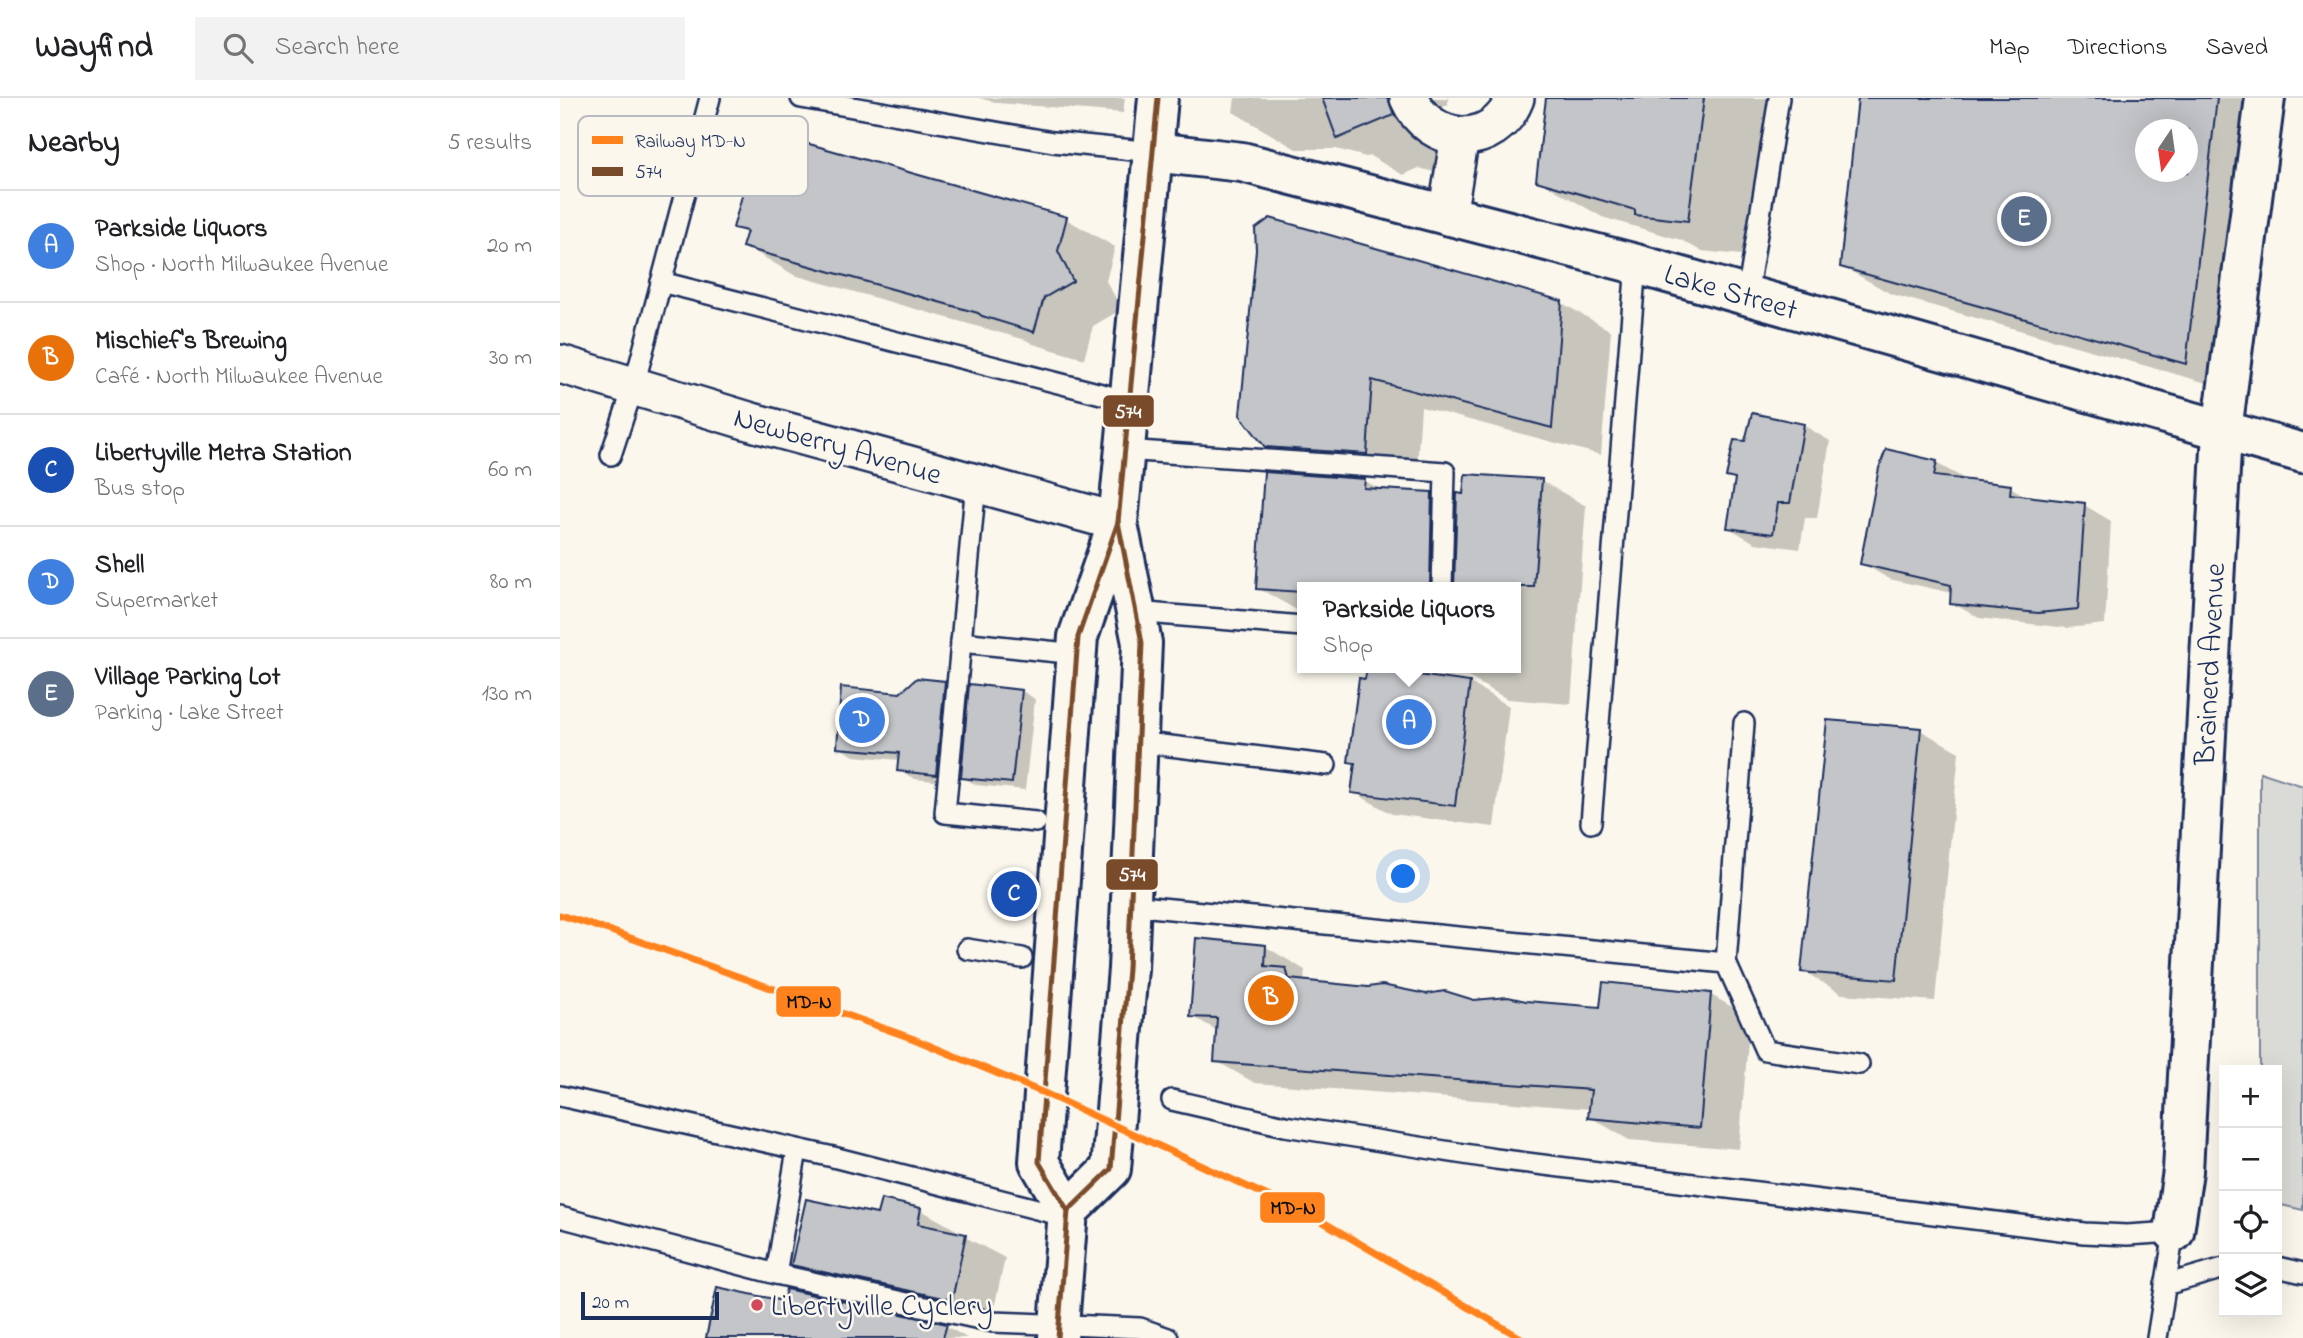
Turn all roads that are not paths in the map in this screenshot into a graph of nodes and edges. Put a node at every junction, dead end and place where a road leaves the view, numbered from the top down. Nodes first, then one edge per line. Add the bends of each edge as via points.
1 (710, 98) edge
2 (801, 98) edge
3 (1158, 98) edge
4 (1409, 98) edge
5 (1516, 98) edge
6 (1779, 98) edge
7 (2265, 98) edge
8 (705, 116) edge
9 (1460, 136) junction
10 (1153, 152) junction
11 (684, 196) edge
12 (1447, 216) junction
13 (1636, 264) junction
14 (661, 282) junction
15 (1747, 296) junction
16 (560, 364) edge
17 (634, 385) junction
18 (1129, 401) junction
19 (2222, 431) junction
20 (1124, 450) junction
21 (2303, 453) edge
22 (611, 455) dead end
23 (976, 483) junction
24 (1118, 522) junction
25 (1441, 582) edge
26 (1135, 612) junction
27 (1297, 626) edge
28 (961, 642) junction
29 (1077, 654) junction
30 (1744, 723) dead end
31 (1137, 742) junction
32 (1326, 765) dead end
33 (1036, 822) dead end
34 (1591, 823) dead end
35 (1130, 905) junction
36 (967, 949) dead end
37 (1022, 958) dead end
38 (1726, 963) junction
39 (1859, 1064) dead end
40 (560, 1096) edge
41 (1172, 1100) dead end
42 (797, 1150) junction
43 (1068, 1214) junction
44 (560, 1217) edge
45 (2174, 1232) junction
46 (2282, 1268) edge
47 (2219, 1269) edge
48 (776, 1273) junction
49 (2303, 1273) edge
50 (2165, 1285) junction
51 (1059, 1331) edge
52 (1168, 1338) edge
53 (2157, 1338) edge

1 - 8 lane
2 - 10 lane via 1053,142
3 - 10 street
4 - 9 street via 1427,124
5 - 9 street via 1497,125
6 - 15 lane
7 - 19 street, Brainerd Avenue
9 - 12 street
10 - 12 street, Lake Street via 1242,162
10 - 18 street
11 - 14 lane
12 - 13 street, Lake Street
13 - 15 street, Lake Street
13 - 34 lane
14 - 17 lane
14 - 18 lane
15 - 19 street, Lake Street
16 - 17 street, Newberry Avenue
17 - 22 lane
17 - 23 street, Newberry Avenue
18 - 20 street
19 - 21 street, Lake Street
19 - 45 street, Brainerd Avenue via 2183,1171
20 - 24 street
20 - 25 lane via 1445,472
23 - 24 street, Newberry Avenue
23 - 28 lane
24 - 26 street
24 - 29 street via 1078,637
26 - 27 lane
26 - 31 street via 1142,643
28 - 29 lane
28 - 33 lane via 945,813
29 - 43 street via 1039,1162
30 - 38 lane
31 - 32 lane
31 - 35 street
35 - 38 lane
35 - 43 street via 1111,1169
36 - 37 lane
38 - 39 lane via 1765,1050
40 - 42 lane
41 - 45 lane via 1285,1126 1496,1159 2084,1233
42 - 43 lane
42 - 48 lane
43 - 51 street
44 - 48 lane
45 - 50 lane
46 - 49 lane
47 - 50 lane
48 - 51 lane via 993,1322
50 - 53 lane
51 - 52 lane via 1140,1328

